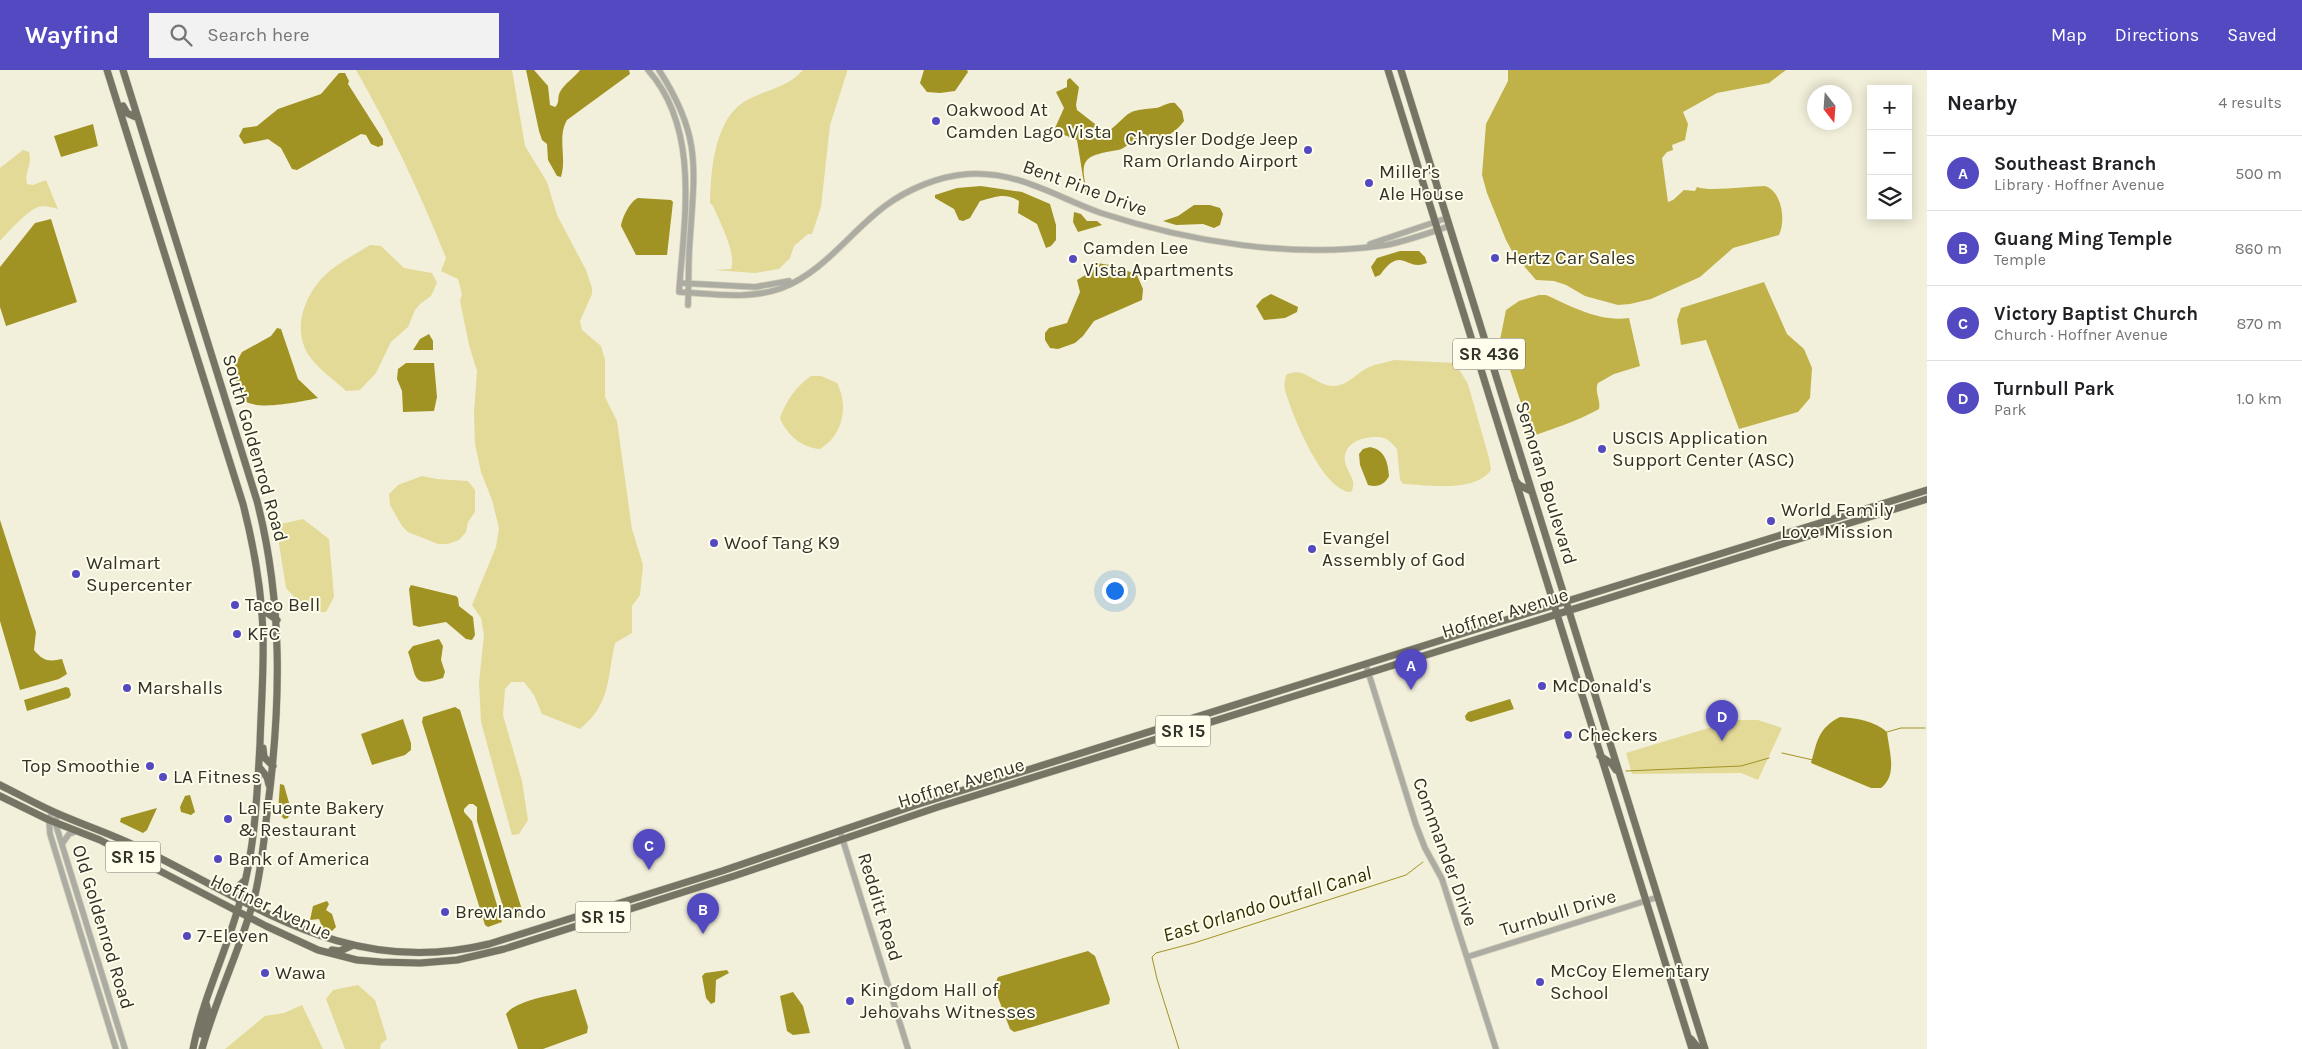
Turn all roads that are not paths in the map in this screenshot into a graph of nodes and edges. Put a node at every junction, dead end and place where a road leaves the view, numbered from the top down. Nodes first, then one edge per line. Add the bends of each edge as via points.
1 (107, 70) edge
2 (111, 70) edge
3 (123, 70) edge
4 (648, 70) edge
5 (659, 70) edge
6 (1388, 70) edge
7 (1401, 70) edge
8 (138, 118) junction
9 (124, 123) junction
10 (686, 188) junction
11 (695, 188) junction
12 (159, 189) junction
13 (1447, 218) junction
14 (1434, 222) junction
15 (157, 226) junction
16 (1449, 226) junction
17 (1437, 230) junction
18 (1361, 248) junction
19 (801, 278) junction
20 (680, 283) junction
21 (689, 284) junction
22 (190, 289) junction
23 (688, 293) junction
24 (178, 294) junction
25 (688, 305) dead end
26 (213, 360) junction
27 (1513, 476) junction
28 (1927, 490) edge
29 (1531, 491) junction
30 (1927, 499) edge
31 (1804, 529) junction
32 (1753, 553) junction
33 (254, 554) junction
34 (1566, 602) junction
35 (1553, 606) junction
36 (1568, 611) junction
37 (1556, 614) junction
38 (277, 620) junction
39 (1366, 665) junction
40 (1368, 672) junction
41 (1201, 716) junction
42 (260, 732) junction
43 (1146, 733) junction
44 (1158, 738) junction
45 (1103, 756) junction
46 (1600, 756) junction
47 (1048, 764) junction
48 (273, 766) junction
49 (259, 767) junction
50 (1019, 773) junction
51 (1619, 774) junction
52 (1023, 781) junction
53 (0, 785) edge
54 (998, 788) junction
55 (270, 790) junction
56 (0, 796) edge
57 (55, 813) junction
58 (52, 821) junction
59 (840, 830) junction
60 (78, 831) junction
61 (843, 839) junction
62 (100, 840) junction
63 (62, 844) junction
64 (146, 851) junction
65 (754, 860) junction
66 (728, 878) junction
67 (698, 879) junction
68 (245, 880) junction
69 (66, 888) junction
70 (223, 891) junction
71 (673, 895) junction
72 (640, 897) junction
73 (1658, 897) junction
74 (78, 898) junction
75 (241, 900) junction
76 (1646, 902) junction
77 (252, 906) junction
78 (238, 911) junction
79 (592, 912) junction
80 (249, 917) junction
81 (604, 917) junction
82 (266, 926) junction
83 (244, 934) junction
84 (547, 935) junction
85 (300, 942) junction
86 (353, 945) junction
87 (413, 954) junction
88 (222, 957) junction
89 (1467, 957) junction
90 (357, 960) junction
91 (205, 1002) junction
92 (216, 1005) junction
93 (1688, 1034) junction
94 (116, 1049) edge
95 (125, 1049) edge
96 (193, 1049) edge
97 (198, 1049) edge
98 (202, 1049) edge
99 (908, 1049) edge
100 (1496, 1049) edge
101 (1692, 1049) edge
102 (1699, 1049) edge
103 (1706, 1049) edge

1 - 9 main road, South Goldenrod Road
2 - 8 main road via 123,109
3 - 8 main road, South Goldenrod Road
4 - 10 street via 666,97 676,120
5 - 11 street via 685,118 693,150
6 - 14 main road, Semoran Boulevard / SR 436
7 - 13 main road, Semoran Boulevard / SR 436
8 - 12 main road, South Goldenrod Road
9 - 12 main road via 135,125
9 - 15 main road, South Goldenrod Road
10 - 11 street
10 - 20 street
11 - 21 street
12 - 22 main road, South Goldenrod Road
13 - 14 street, Bent Pine Drive
13 - 16 main road, Semoran Boulevard / SR 436
14 - 17 main road, Semoran Boulevard / SR 436
14 - 18 street, Bent Pine Drive
15 - 22 main road via 163,234 177,280 181,286
15 - 24 main road, South Goldenrod Road
16 - 17 street, Bent Pine Drive
16 - 29 main road, Semoran Boulevard / SR 436
17 - 18 street, Bent Pine Drive
17 - 27 main road, Semoran Boulevard / SR 436
18 - 19 street, Bent Pine Drive via 1283,249 1179,236 1094,210 1033,183 1008,176 969,174 936,179 885,206 834,255
19 - 21 street, Bent Pine Drive via 755,287
19 - 23 street, Bent Pine Drive via 758,294
20 - 21 street, Bent Pine Drive
20 - 23 street, Bent Pine Drive via 680,292
21 - 23 street
22 - 26 main road, South Goldenrod Road
23 - 25 street
24 - 26 main road via 185,295 192,303
24 - 33 main road, South Goldenrod Road via 240,496
26 - 38 main road, South Goldenrod Road via 266,535
27 - 29 main road via 1519,485
27 - 35 main road, Semoran Boulevard / SR 436
28 - 31 main road, Hoffner Avenue / SR 15
29 - 34 main road, Semoran Boulevard / SR 436
30 - 32 main road, Hoffner Avenue / SR 15
31 - 32 main road via 1800,536
31 - 34 main road, Hoffner Avenue / SR 15
32 - 36 main road, Hoffner Avenue / SR 15
33 - 38 main road via 260,565 267,613
33 - 42 main road, South Goldenrod Road via 263,633
34 - 35 main road, Hoffner Avenue / SR 15
34 - 36 main road, Semoran Boulevard / SR 436
35 - 37 main road, Semoran Boulevard / SR 436
35 - 39 main road, Hoffner Avenue / SR 15
36 - 37 main road, Hoffner Avenue / SR 15
36 - 51 main road, Semoran Boulevard / SR 436
37 - 40 main road, Hoffner Avenue / SR 15
37 - 46 main road, Semoran Boulevard / SR 436
38 - 48 main road, South Goldenrod Road
39 - 40 street, Commander Drive
39 - 41 main road, Hoffner Avenue / SR 15
40 - 44 main road, Hoffner Avenue / SR 15
40 - 89 street, Commander Drive via 1416,824 1442,879
41 - 43 main road, Hoffner Avenue / SR 15
41 - 44 main road via 1197,721 1165,730
42 - 48 main road via 264,757
42 - 49 main road, South Goldenrod Road
43 - 45 main road via 1142,739 1107,751
43 - 47 main road, Hoffner Avenue / SR 15
44 - 45 main road, Hoffner Avenue / SR 15
45 - 52 main road, Hoffner Avenue / SR 15
46 - 51 main road
46 - 76 main road, Semoran Boulevard / SR 436
47 - 50 main road, Hoffner Avenue / SR 15
47 - 52 main road
48 - 55 main road, South Goldenrod Road
49 - 55 main road via 267,776
49 - 68 main road, South Goldenrod Road via 255,824
50 - 54 main road
50 - 59 main road, Hoffner Avenue / SR 15
51 - 73 main road, Semoran Boulevard / SR 436
52 - 54 main road, Hoffner Avenue / SR 15
53 - 57 main road, SR 15
54 - 61 main road, Hoffner Avenue / SR 15
55 - 77 main road, South Goldenrod Road
56 - 58 main road, Hoffner Avenue / SR 15
57 - 58 street
57 - 64 main road, Hoffner Avenue / SR 15
58 - 60 main road, Hoffner Avenue / SR 15
58 - 63 street, Old Goldenrod Road
58 - 69 street, Old Goldenrod Road via 50,834
59 - 61 street, Redditt Road
59 - 65 main road, Hoffner Avenue / SR 15
60 - 62 main road, Hoffner Avenue / SR 15
60 - 63 street via 69,834
61 - 66 main road, Hoffner Avenue / SR 15
61 - 99 street, Redditt Road
62 - 64 main road via 134,854
62 - 78 main road, Hoffner Avenue / SR 15
63 - 74 street, Old Goldenrod Road
64 - 70 main road, Hoffner Avenue / SR 15
65 - 66 main road via 751,866
65 - 67 main road, Hoffner Avenue / SR 15
66 - 71 main road, Hoffner Avenue / SR 15
67 - 71 main road
67 - 72 main road, Hoffner Avenue / SR 15
68 - 70 main road via 236,889
68 - 75 main road, South Goldenrod Road
69 - 74 street
69 - 94 street, Old Goldenrod Road
70 - 75 main road, Hoffner Avenue / SR 15
71 - 81 main road, Hoffner Avenue / SR 15
72 - 79 main road, Hoffner Avenue / SR 15
72 - 81 main road via 635,902 607,911
73 - 76 street, Turnbull Drive
73 - 103 main road, Semoran Boulevard / SR 436
74 - 95 street, Old Goldenrod Road
75 - 77 main road, Hoffner Avenue / SR 15
75 - 78 main road, South Goldenrod Road
76 - 89 street, Turnbull Drive
76 - 93 main road, Semoran Boulevard / SR 436
77 - 80 main road, South Goldenrod Road
77 - 86 main road, Hoffner Avenue / SR 15 via 312,934
78 - 80 main road, Hoffner Avenue / SR 15
78 - 88 main road, South Goldenrod Road
79 - 84 main road via 589,917 553,929
79 - 87 main road, Hoffner Avenue / SR 15 via 476,948
80 - 82 main road, Hoffner Avenue / SR 15
80 - 83 main road, South Goldenrod Road
81 - 84 main road, Hoffner Avenue / SR 15
82 - 83 main road via 252,927
82 - 85 main road, Hoffner Avenue / SR 15
83 - 92 main road, South Goldenrod Road
84 - 90 main road, Hoffner Avenue / SR 15 via 450,960 404,964
85 - 86 main road via 333,951
85 - 90 main road, Hoffner Avenue / SR 15
86 - 87 main road, Hoffner Avenue / SR 15
87 - 90 main road via 372,954
88 - 91 main road
88 - 92 main road via 211,999
89 - 100 street, Commander Drive
91 - 96 main road
91 - 97 main road via 208,1012
92 - 98 main road
93 - 101 main road, Semoran Boulevard / SR 436
93 - 102 main road

